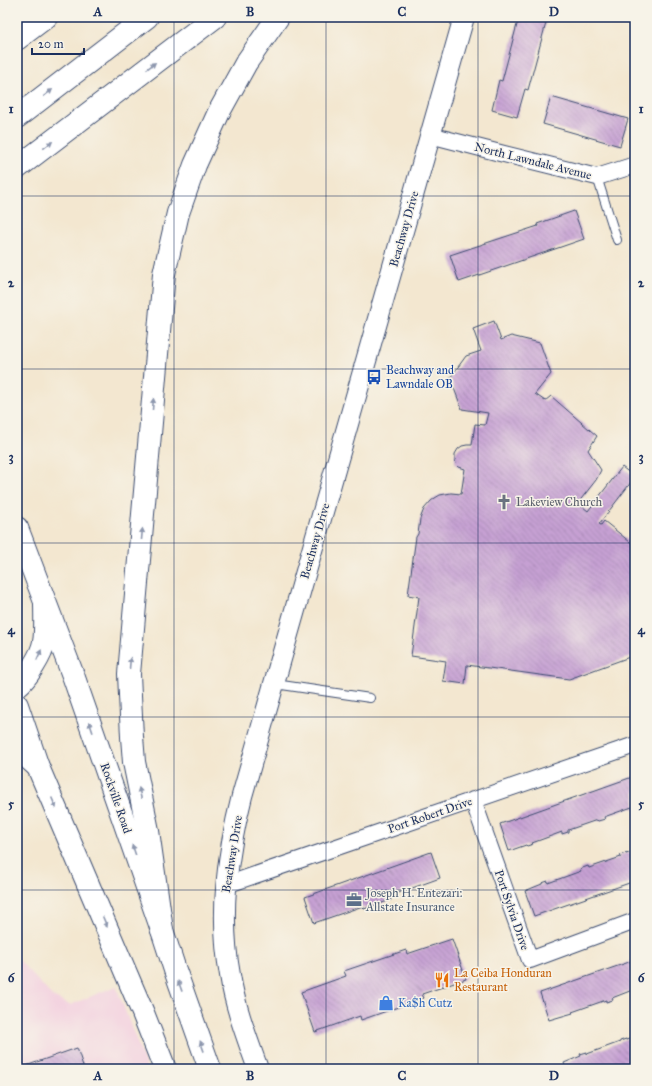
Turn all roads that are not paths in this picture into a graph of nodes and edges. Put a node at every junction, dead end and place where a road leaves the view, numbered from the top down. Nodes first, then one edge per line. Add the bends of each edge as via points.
1 (46, 17) edge
2 (147, 17) edge
3 (215, 17) edge
4 (278, 17) edge
5 (464, 17) edge
6 (17, 39) edge
7 (17, 117) edge
8 (430, 135) junction
9 (635, 165) edge
10 (17, 168) edge
11 (597, 177) junction
12 (617, 240) dead end
13 (17, 528) edge
14 (45, 602) junction
15 (274, 684) junction
16 (17, 686) edge
17 (370, 698) dead end
18 (17, 705) edge
19 (635, 745) edge
20 (17, 748) edge
21 (38, 767) junction
22 (473, 800) junction
23 (226, 886) junction
24 (635, 921) edge
25 (162, 930) junction
26 (165, 1069) edge
27 (210, 1069) edge
28 (258, 1069) edge

1 - 6 main road
7 -> 2 main road
10 -> 3 main road
25 -> 4 main road via 148,831 134,762 129,674 164,274 178,213 195,164 219,112 246,63
5 - 8 street, Beachway Drive
8 - 11 street, North Lawndale Avenue
8 - 15 street, Beachway Drive
9 - 11 street, North Lawndale Avenue
11 - 12 lane
13 - 14 main road, Rockville Road
16 -> 14 main road via 33,666 44,642
25 -> 14 main road, Rockville Road
15 - 17 lane
15 - 23 street, Beachway Drive via 242,796 228,861
18 - 21 main road
19 - 22 street, Port Robert Drive
20 - 21 main road
21 -> 26 main road
22 - 23 street, Port Robert Drive
22 - 24 street, Port Sylvia Drive via 530,960
23 - 28 street, Beachway Drive via 225,925 230,976 240,1018
27 -> 25 main road, Rockville Road

